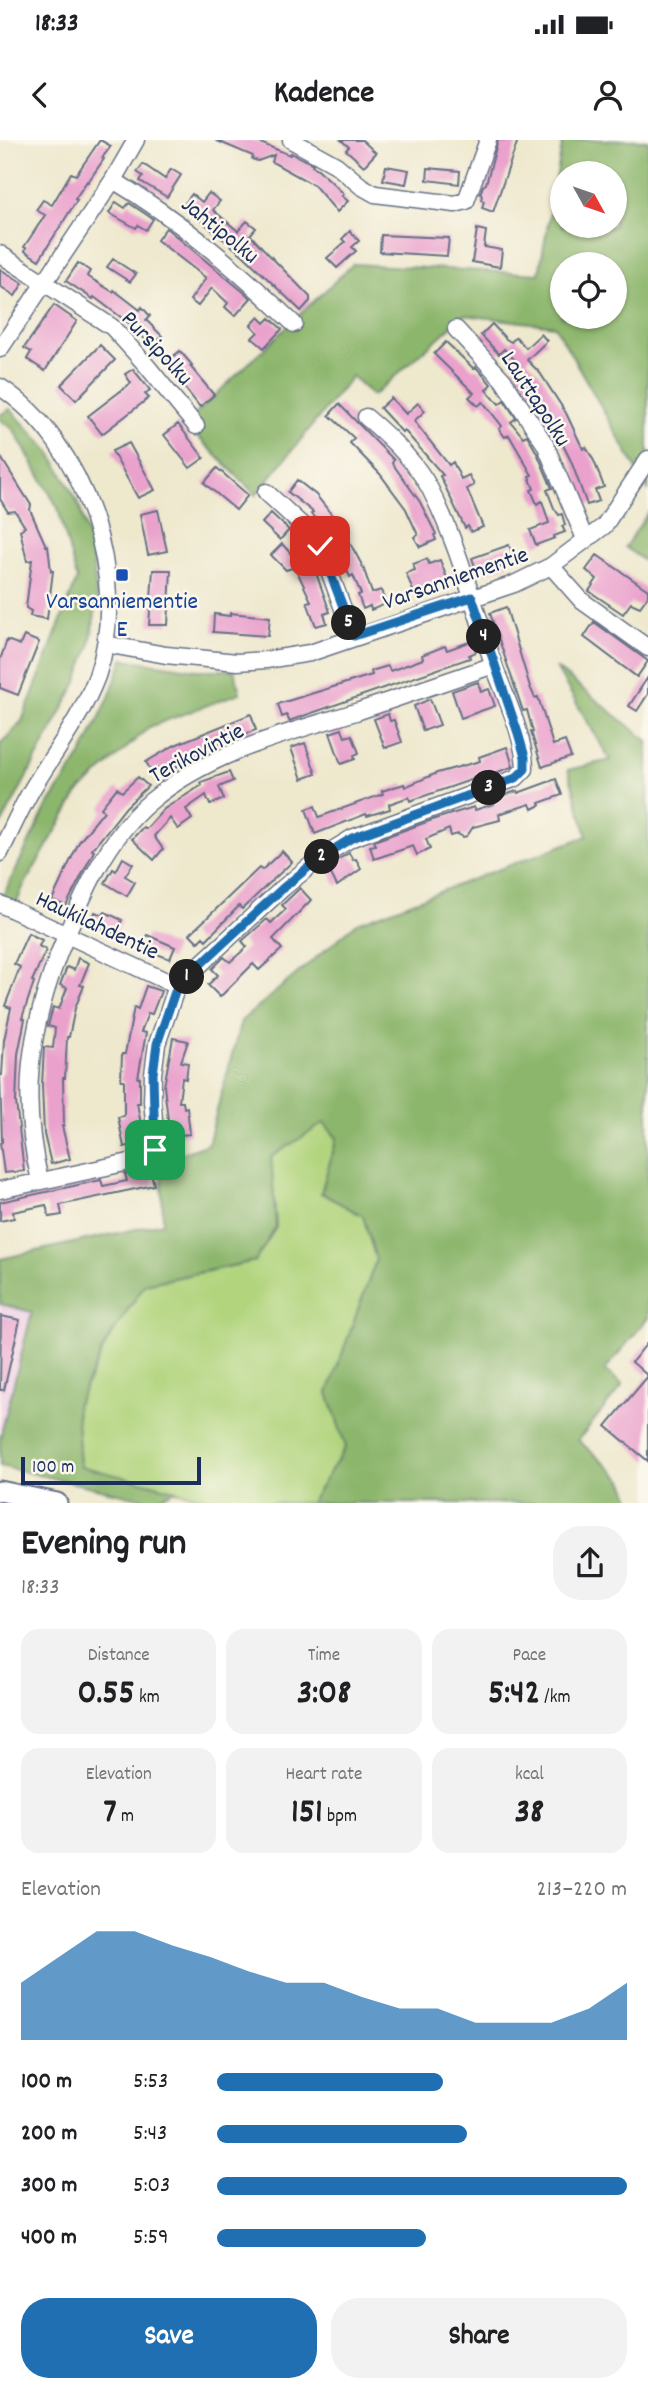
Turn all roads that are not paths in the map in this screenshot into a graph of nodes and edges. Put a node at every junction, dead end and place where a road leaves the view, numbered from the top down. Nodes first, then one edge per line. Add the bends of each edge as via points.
1 (136, 140) edge
2 (291, 140) edge
3 (488, 140) edge
4 (113, 180) junction
5 (0, 254) edge
6 (45, 282) junction
7 (294, 324) dead end
8 (456, 329) dead end
9 (0, 349) edge
10 (0, 387) edge
11 (366, 417) dead end
12 (196, 426) dead end
13 (648, 459) edge
14 (267, 492) dead end
15 (585, 539) junction
16 (551, 566) junction
17 (472, 597) junction
18 (354, 636) junction
19 (105, 644) junction
20 (648, 648) edge
21 (494, 665) junction
22 (0, 853) edge
23 (0, 904) edge
24 (67, 935) junction
25 (177, 986) junction
26 (40, 1181) junction
27 (0, 1190) edge
28 (0, 1491) edge
29 (57, 1503) edge

1 - 4 street
2 - 3 street via 375,194 455,204 466,201
4 - 6 street
4 - 7 street, Jahtipolku via 175,220
5 - 6 street, Pursipolku
6 - 9 street
6 - 12 street, Pursipolku via 112,327
8 - 15 street, Lauttapolku via 503,380 545,444
10 - 19 street via 53,438 90,506 104,566 108,603
11 - 17 street via 388,436 429,487
13 - 15 street, Varsanniementie via 604,526
14 - 18 street via 320,546
15 - 16 street, Varsanniementie
16 - 17 street, Varsanniementie
16 - 20 street via 582,601
17 - 18 street, Varsanniementie
17 - 21 street
18 - 19 street, Varsanniementie via 310,653 237,662
19 - 22 street via 81,712 32,790
21 - 24 street, Terikovintie via 229,755 172,785 124,829 94,877
21 - 25 street via 525,769 516,778 352,838 321,857
23 - 24 street, Haukilahdentie
24 - 25 street, Haukilahdentie
24 - 26 street, Terikovintie via 45,989 30,1052 28,1110
25 - 26 street via 157,1044 155,1150 141,1160
26 - 27 street
28 - 29 main road

